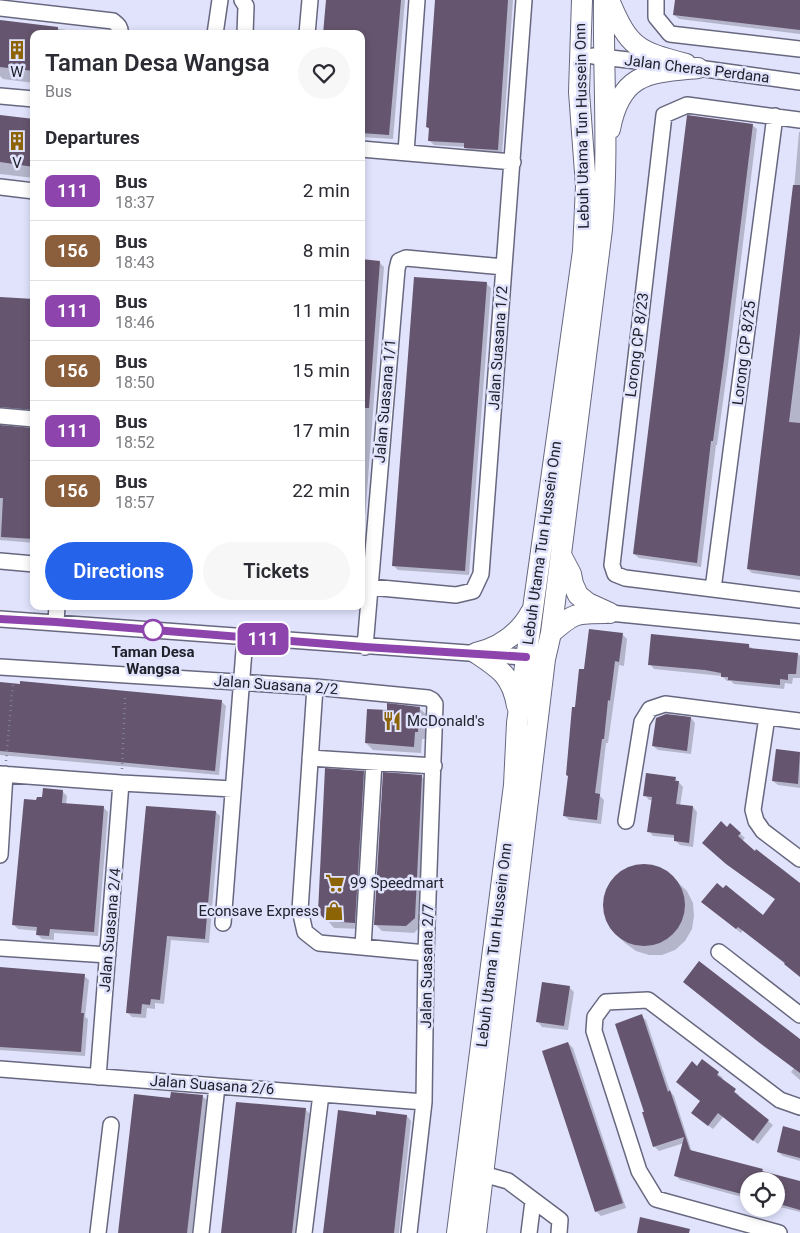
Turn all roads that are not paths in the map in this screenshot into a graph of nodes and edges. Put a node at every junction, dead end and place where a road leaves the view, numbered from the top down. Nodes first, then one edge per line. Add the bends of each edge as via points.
1 (220, 0) edge
2 (242, 0) edge
3 (310, 0) edge
4 (417, 0) edge
5 (524, 0) edge
6 (582, 0) edge
7 (588, 0) edge
8 (604, 0) edge
9 (609, 0) edge
10 (656, 0) edge
11 (32, 6) edge
12 (0, 8) edge
13 (121, 30) edge
14 (216, 30) edge
15 (245, 30) edge
16 (307, 30) edge
17 (800, 49) edge
18 (598, 57) junction
19 (698, 68) junction
20 (800, 82) edge
21 (0, 96) edge
22 (30, 100) edge
23 (775, 116) junction
24 (800, 120) edge
25 (583, 127) junction
26 (365, 148) edge
27 (406, 152) junction
28 (606, 153) junction
29 (513, 162) junction
30 (0, 187) edge
31 (30, 191) edge
32 (504, 267) junction
33 (0, 416) edge
34 (30, 418) edge
35 (561, 555) junction
36 (0, 561) edge
37 (30, 564) edge
38 (370, 587) junction
39 (714, 589) junction
40 (800, 600) edge
41 (534, 607) junction
42 (57, 610) edge
43 (610, 613) junction
44 (0, 619) edge
45 (56, 622) junction
46 (800, 632) edge
47 (551, 633) junction
48 (245, 637) junction
49 (365, 647) junction
50 (476, 653) junction
51 (536, 658) junction
52 (0, 667) edge
53 (242, 682) junction
54 (315, 687) junction
55 (432, 700) joint
56 (518, 712) junction
57 (767, 717) junction
58 (800, 721) edge
59 (310, 758) junction
60 (354, 761) junction
61 (434, 761) junction
62 (374, 762) junction
63 (2, 774) edge
64 (121, 783) junction
65 (233, 789) junction
66 (626, 821) dead end
67 (0, 855) edge
68 (800, 859) edge
69 (223, 923) dead end
70 (363, 947) junction
71 (0, 948) edge
72 (719, 952) dead end
73 (426, 953) junction
74 (108, 955) junction
75 (800, 1015) edge
76 (0, 1069) edge
77 (98, 1077) junction
78 (217, 1086) junction
79 (321, 1094) junction
80 (424, 1102) junction
81 (800, 1107) edge
82 (111, 1126) dead end
83 (483, 1174) junction
84 (533, 1201) junction
85 (98, 1233) edge
86 (201, 1233) edge
87 (304, 1233) edge
88 (409, 1233) edge
89 (457, 1233) edge
90 (476, 1233) edge
91 (529, 1233) edge
92 (559, 1233) edge
93 (778, 1233) edge

1 - 14 street
2 - 15 street via 246,6
3 - 16 street
4 - 27 street
5 - 29 street, Jalan Suasana 1/2
6 - 25 main road, Lebuh Utama Tun Hussein Onn via 580,92
7 - 18 main road via 586,44 589,52
8 - 18 main road, Lebuh Utama Tun Hussein Onn
9 - 19 main road via 628,38 642,50
10 - 17 street via 656,17 670,34
11 - 12 street
11 - 13 street via 113,22
18 - 19 street, Jalan Cheras Perdana
18 - 25 main road via 588,65 586,73 586,120
18 - 28 main road, Lebuh Utama Tun Hussein Onn
19 - 20 street, Jalan Cheras Perdana
19 - 28 main road via 654,72 630,86 621,98 611,125
21 - 22 street
23 - 24 street
23 - 39 street, Lorong CP 8/25
23 - 39 street, Lorong CP 8/23 via 687,105 664,116 612,565 614,574 625,578
25 - 41 main road, Lebuh Utama Tun Hussein Onn via 586,186 583,250
26 - 27 street
27 - 29 street
28 - 35 main road, Lebuh Utama Tun Hussein Onn via 602,229
29 - 32 street, Jalan Suasana 1/2
30 - 31 street
32 - 38 street, Jalan Suasana 1/2 via 481,574 473,590 456,595
32 - 38 street, Jalan Suasana 1/1 via 406,258 398,261
33 - 34 street
35 - 43 main road via 578,595
35 - 47 main road, Lebuh Utama Tun Hussein Onn
36 - 37 street
38 - 49 street, Jalan Suasana 1/1
39 - 40 street
41 - 50 main road via 511,637
41 - 51 main road, Lebuh Utama Tun Hussein Onn
42 - 45 street
43 - 46 street
43 - 47 main road via 581,613
44 - 45 street
45 - 48 street
47 - 51 main road, Lebuh Utama Tun Hussein Onn
48 - 49 street
48 - 53 street
49 - 50 street
50 - 51 street
50 - 56 main road via 511,682
51 - 56 main road, Lebuh Utama Tun Hussein Onn
51 - 83 main road, Lebuh Utama Tun Hussein Onn
52 - 53 street, Jalan Suasana 2/2
53 - 54 street, Jalan Suasana 2/2
53 - 65 street
54 - 55 street, Jalan Suasana 2/2
54 - 59 street
55 - 61 street, Jalan Suasana 2/7 via 435,704
56 - 89 main road, Lebuh Utama Tun Hussein Onn via 514,785
57 - 58 street
57 - 66 street via 666,704 650,709 642,722
57 - 68 street via 753,810 763,831
59 - 60 street
59 - 70 street via 300,910 305,932 318,943
60 - 61 street via 372,752
60 - 62 street
61 - 62 street
61 - 73 street, Jalan Suasana 2/7
62 - 70 street
63 - 64 street
63 - 67 street
64 - 65 street
64 - 74 street, Jalan Suasana 2/4
65 - 69 street
70 - 73 street
71 - 74 street
72 - 75 street
73 - 80 street, Jalan Suasana 2/7
74 - 77 street, Jalan Suasana 2/4
76 - 77 street, Jalan Suasana 2/6
77 - 78 street, Jalan Suasana 2/6
78 - 79 street, Jalan Suasana 2/6
78 - 86 street
79 - 80 street, Jalan Suasana 2/6
79 - 87 street
80 - 88 street, Jalan Suasana 2/7
81 - 93 street via 780,1100 648,1000 606,1002 595,1017 594,1031 639,1170 656,1198
82 - 85 street
83 - 84 street via 508,1181
83 - 90 main road, Lebuh Utama Tun Hussein Onn
84 - 91 street
84 - 92 street via 560,1220

